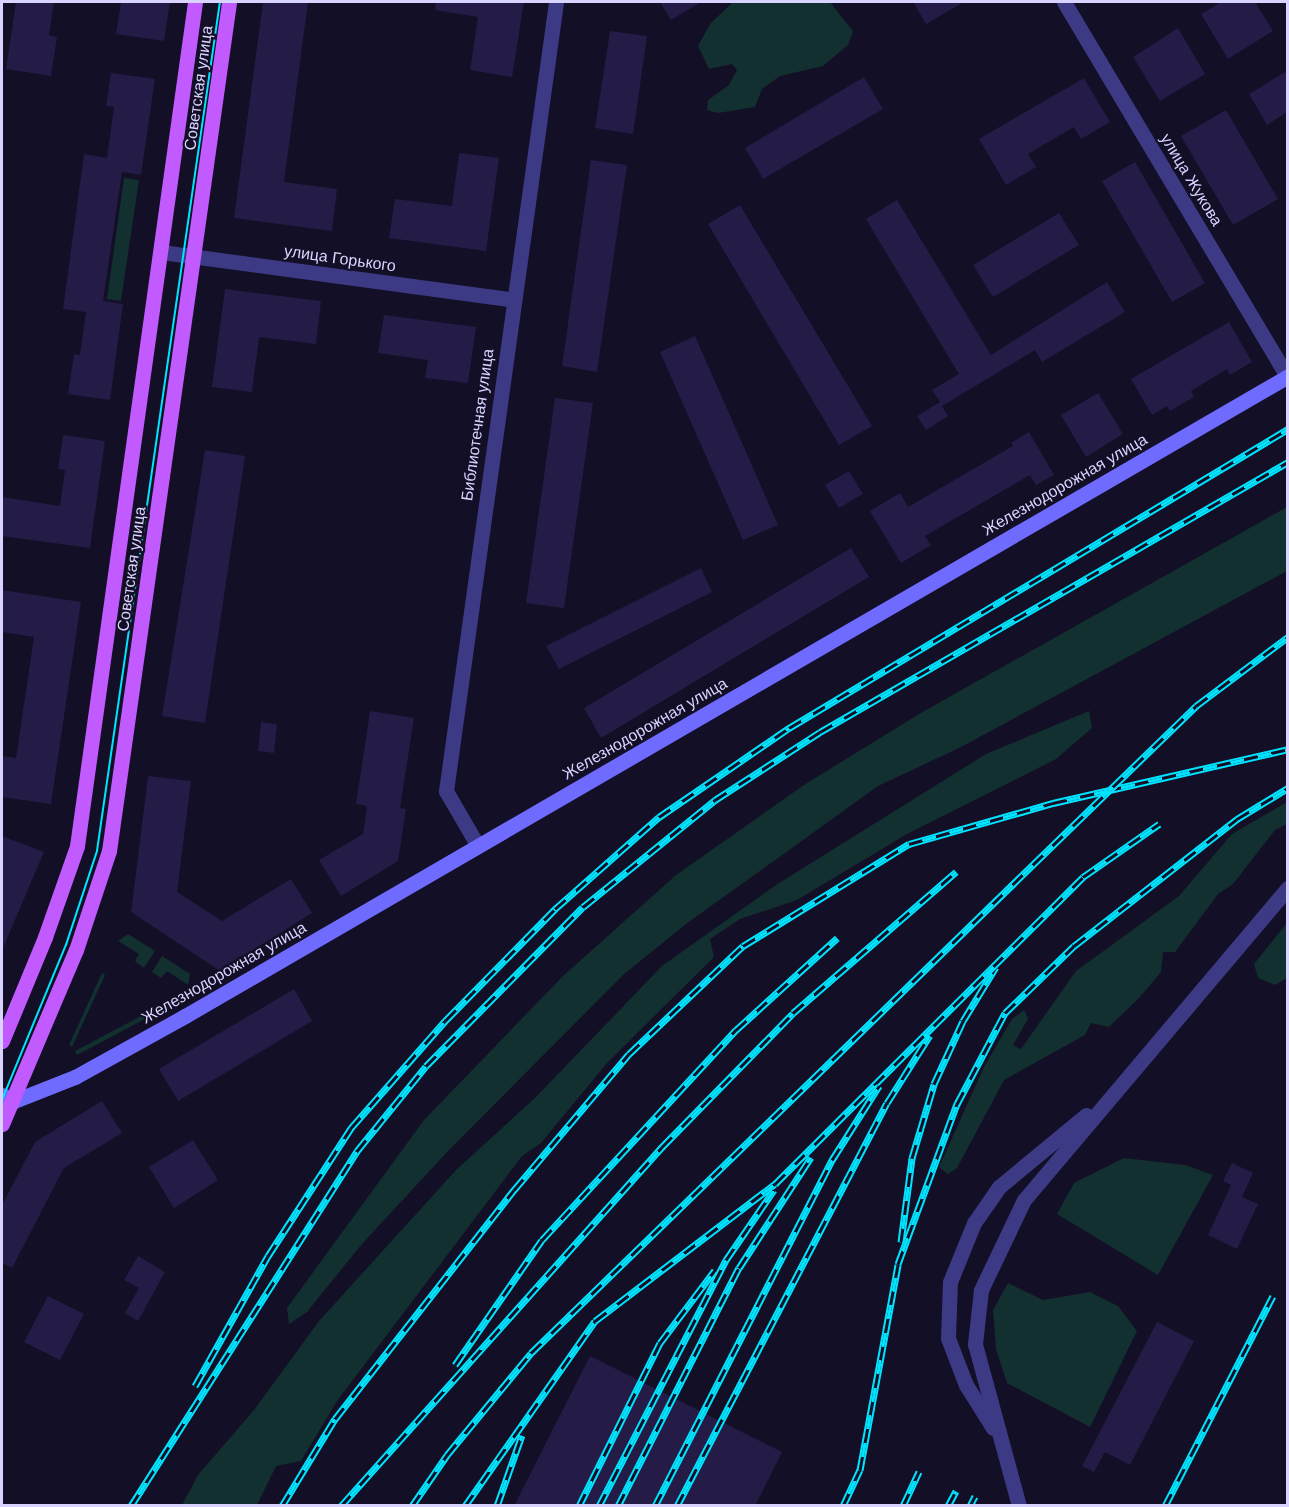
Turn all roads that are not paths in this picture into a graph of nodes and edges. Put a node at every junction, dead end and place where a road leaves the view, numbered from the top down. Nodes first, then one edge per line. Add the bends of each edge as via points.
1 (195, 2) edge
2 (229, 2) edge
3 (556, 2) edge
4 (1064, 2) edge
5 (161, 252) junction
6 (193, 257) junction
7 (514, 300) junction
8 (1287, 376) edge
9 (478, 846) junction
10 (1287, 888) edge
11 (2, 1041) edge
12 (1114, 1091) junction
13 (8, 1098) edge
14 (2, 1124) edge
15 (1002, 1444) junction
16 (1019, 1506) edge

1 - 5 main road, Советская улица
2 - 6 main road, Советская улица
3 - 7 street, Библиотечная улица
4 - 8 street, улица Жукова
5 - 6 street, улица Горького
5 - 11 main road, Советская улица via 78,846
6 - 7 street, улица Горького
6 - 13 main road, Советская улица via 110,851 76,950
7 - 9 street, Библиотечная улица via 446,791
8 - 9 main road, Железнодорожная улица
9 - 13 main road, Железнодорожная улица via 85,1072
10 - 12 street
12 - 15 street via 1024,1200 981,1290 975,1344
12 - 15 street via 999,1187 974,1223 950,1282 948,1338 966,1385
13 - 14 main road, Советская улица
15 - 16 street

